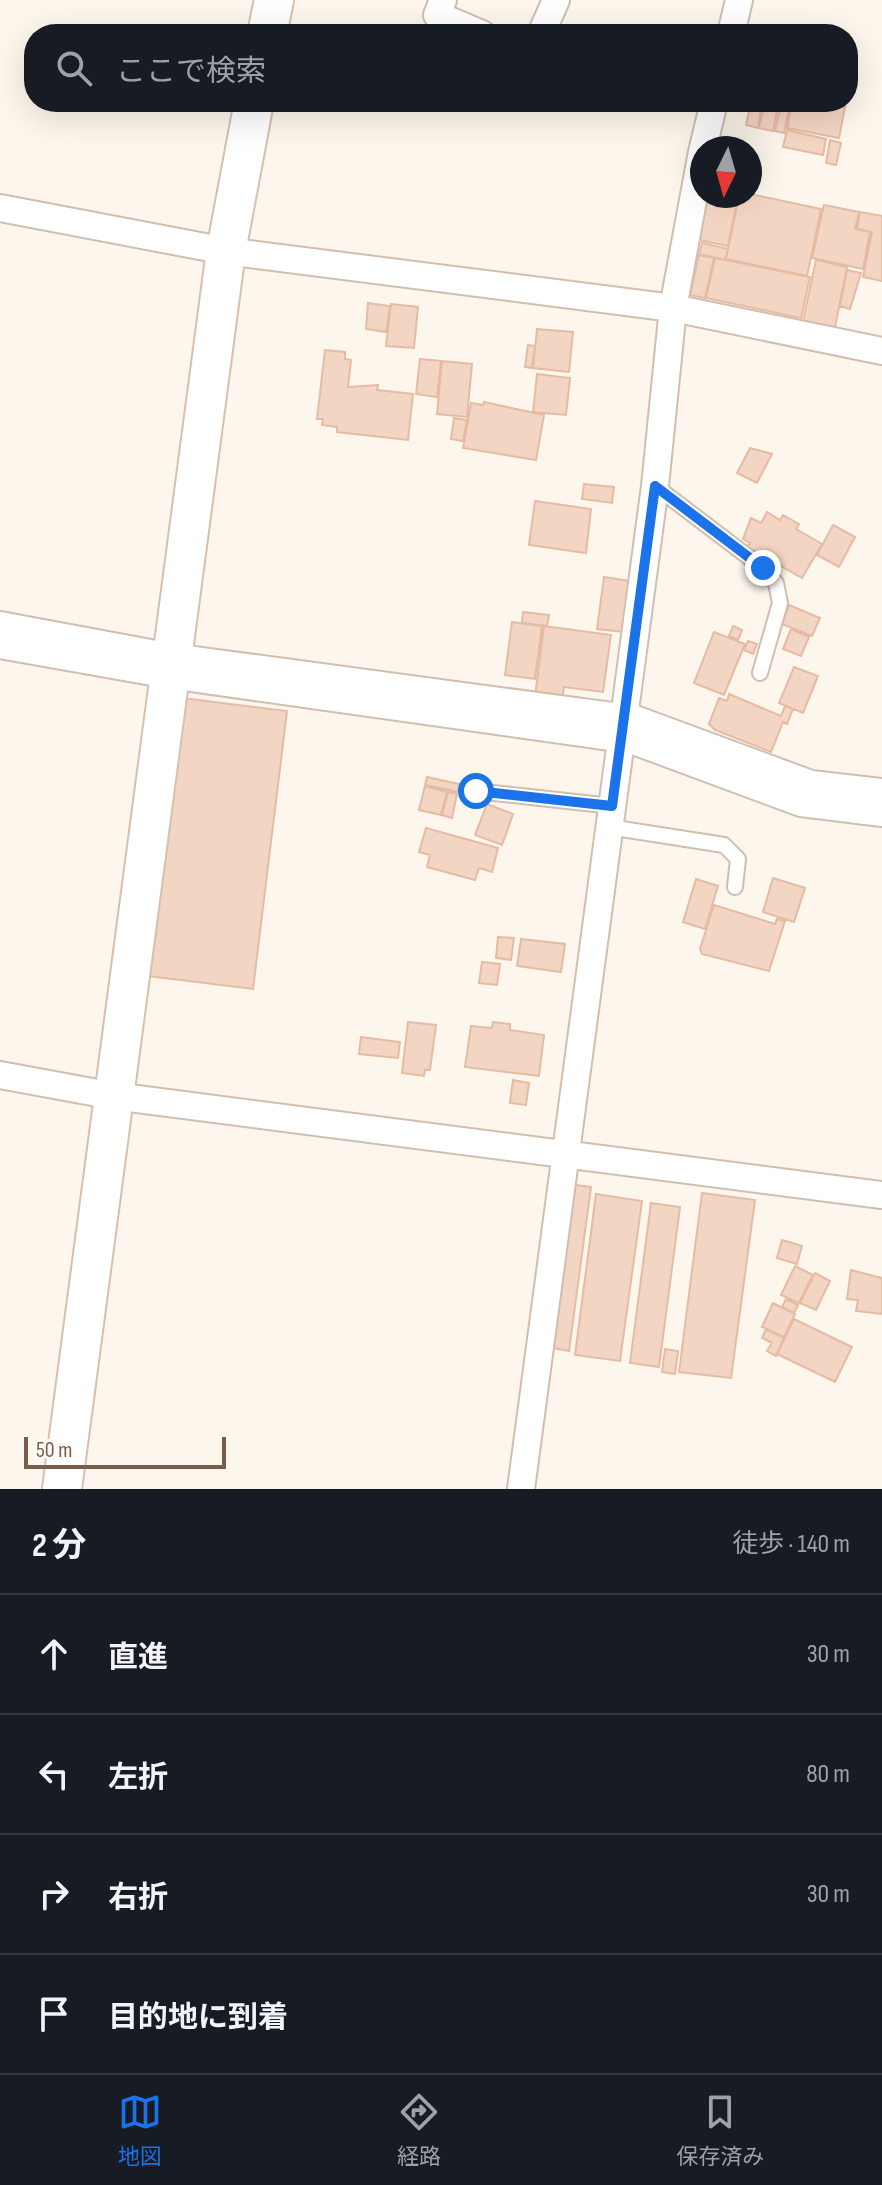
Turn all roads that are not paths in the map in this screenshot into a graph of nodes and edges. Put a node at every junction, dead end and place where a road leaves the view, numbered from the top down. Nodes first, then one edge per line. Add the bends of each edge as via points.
1 (274, 0) edge
2 (443, 0) edge
3 (556, 0) edge
4 (739, 0) edge
5 (269, 24) edge
6 (458, 24) edge
7 (545, 24) edge
8 (733, 24) edge
9 (252, 112) edge
10 (712, 112) edge
11 (706, 136) edge
12 (0, 208) edge
13 (691, 208) edge
14 (226, 251) junction
15 (673, 308) junction
16 (882, 351) edge
17 (655, 486) junction
18 (0, 625) edge
19 (0, 645) edge
20 (170, 666) junction
21 (760, 673) dead end
22 (622, 728) junction
23 (476, 791) dead end
24 (882, 792) edge
25 (882, 813) edge
26 (610, 816) junction
27 (735, 887) dead end
28 (0, 1075) edge
29 (114, 1096) junction
30 (566, 1154) junction
31 (882, 1195) edge
32 (62, 1489) edge
33 (521, 1489) edge

1 - 5 street
2 - 6 street via 437,15
3 - 7 street
4 - 8 street
9 - 14 street
10 - 11 street
12 - 14 street
13 - 15 street
14 - 15 street
14 - 20 street
15 - 16 street
15 - 17 street
17 - 21 lane via 776,583 780,603
17 - 22 street
18 - 20 street
19 - 20 street
20 - 22 street
20 - 29 street
22 - 24 street via 811,784
22 - 25 street via 801,803
22 - 26 street
23 - 26 lane
26 - 27 lane via 724,845 738,859
26 - 30 street
28 - 29 street
29 - 30 street
29 - 32 street
30 - 31 street
30 - 33 street

